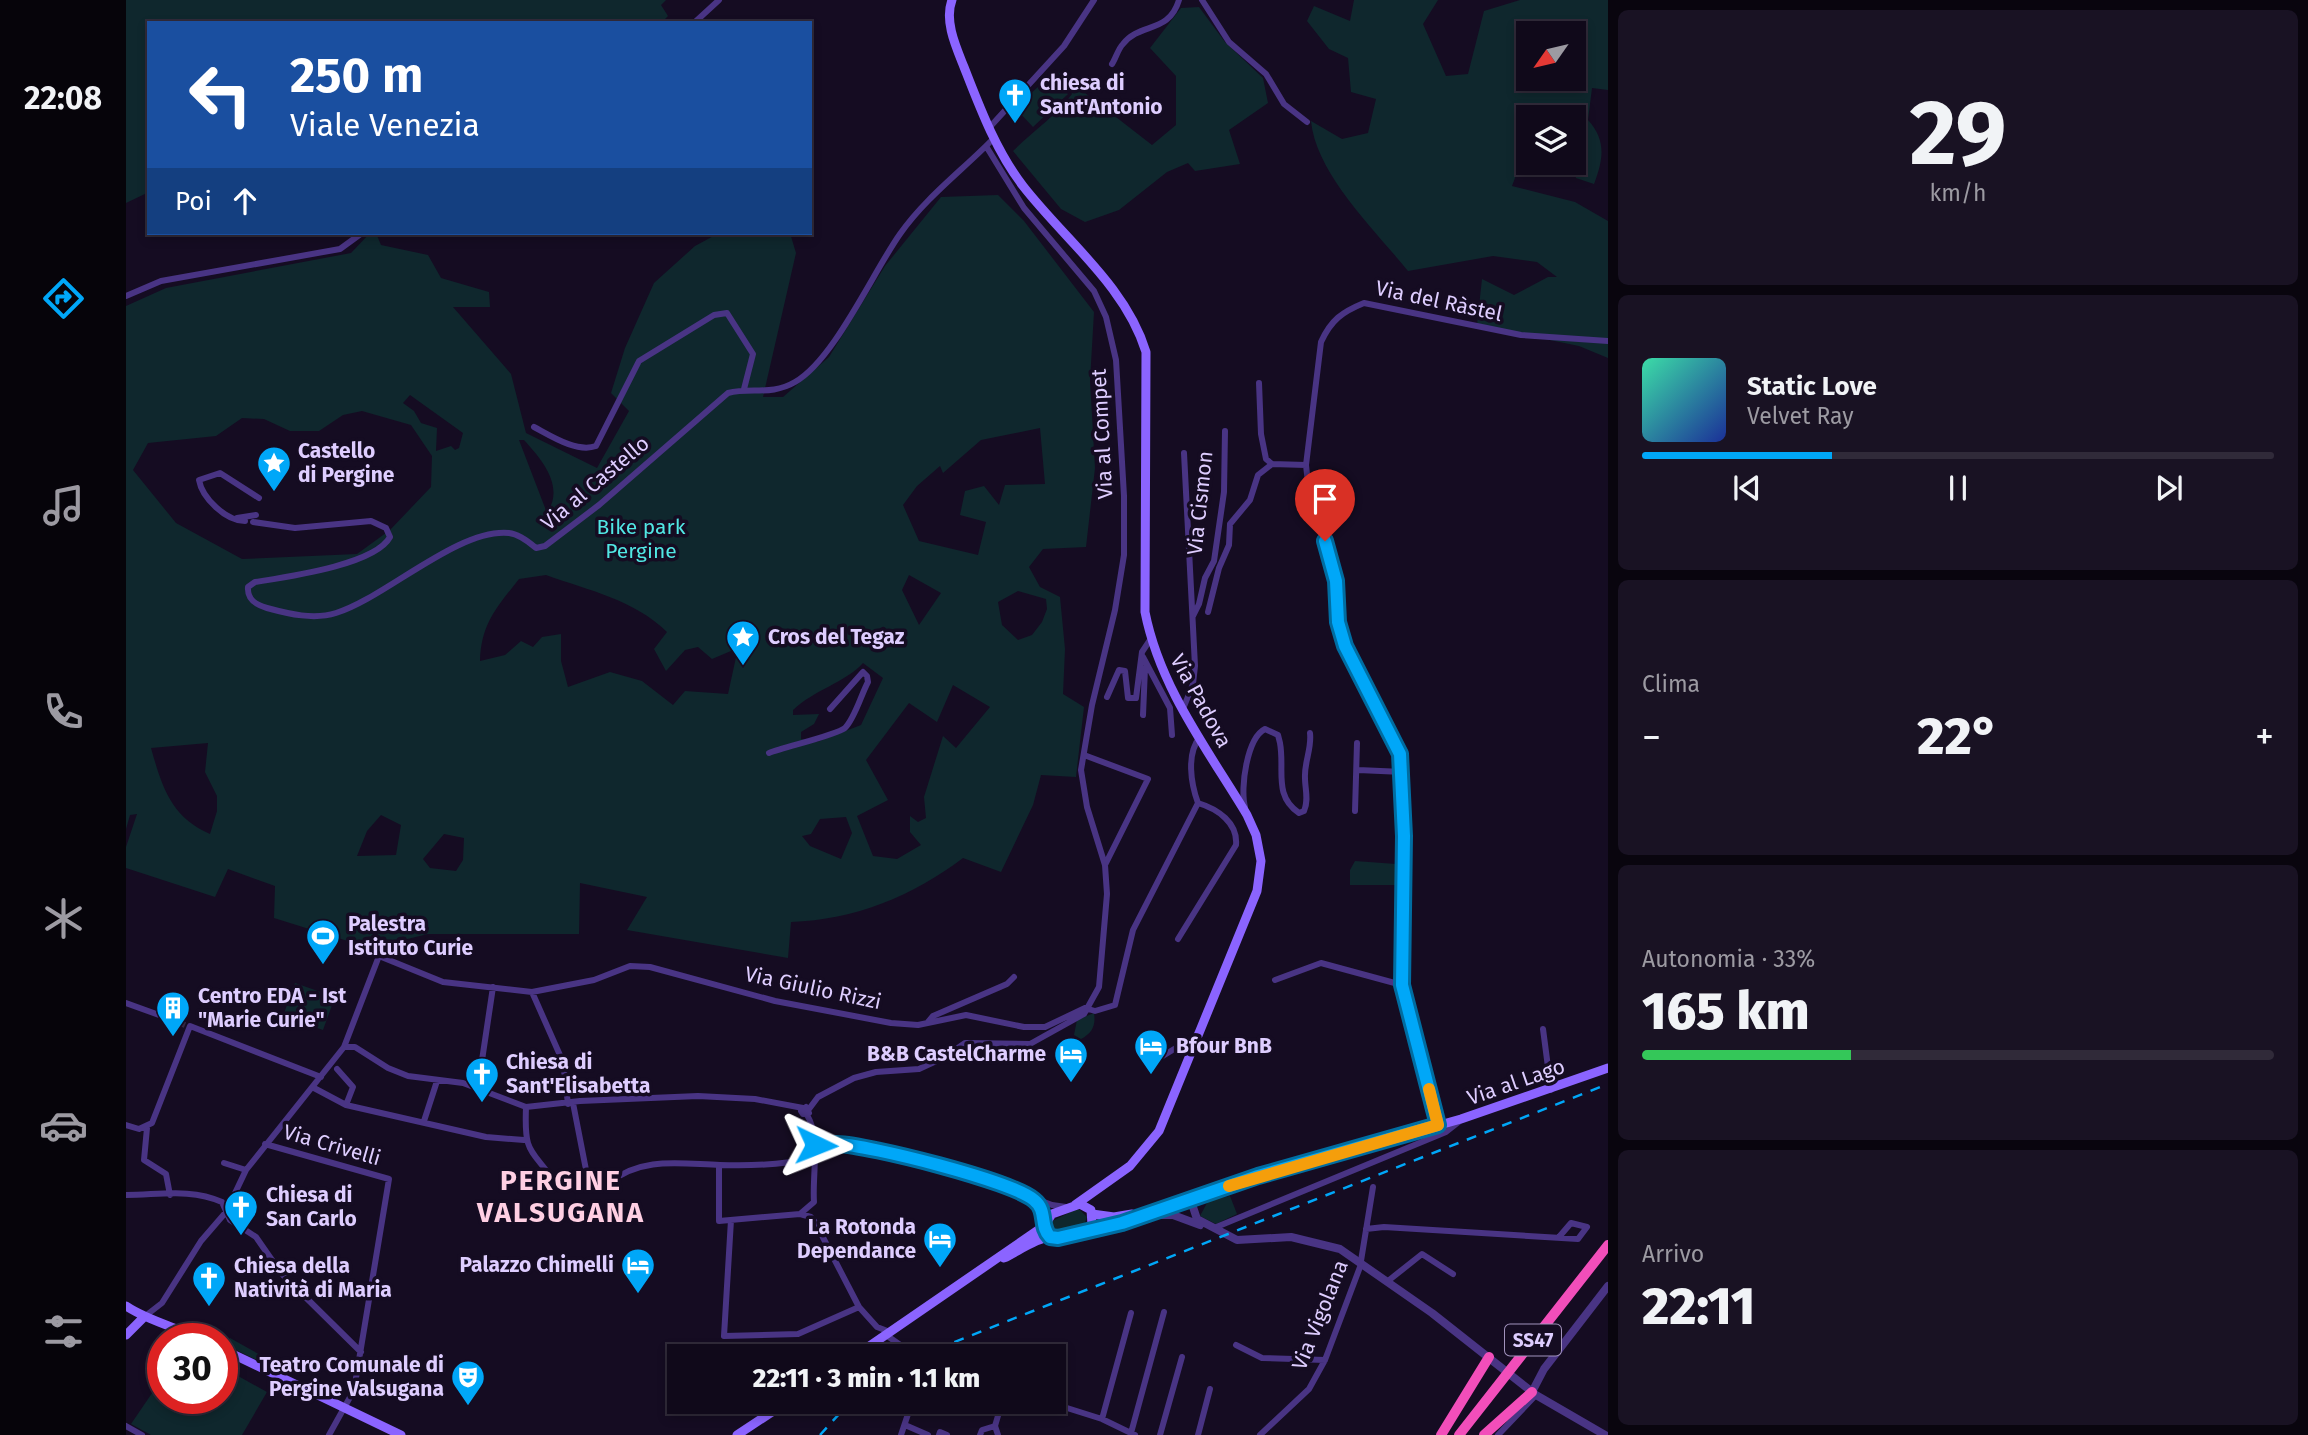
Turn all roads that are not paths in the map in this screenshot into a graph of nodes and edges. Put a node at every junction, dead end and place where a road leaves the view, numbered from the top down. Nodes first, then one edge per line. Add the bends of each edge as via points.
1 (719, 0) edge
2 (952, 0) edge
3 (1094, 0) edge
4 (1179, 0) edge
5 (1202, 0) edge
6 (696, 21) edge
7 (1112, 64) dead end
8 (1307, 122) dead end
9 (989, 128) junction
10 (994, 138) junction
11 (986, 146) junction
12 (359, 235) edge
13 (126, 296) edge
14 (1608, 341) edge
15 (1259, 383) dead end
16 (744, 389) junction
17 (534, 427) dead end
18 (1225, 431) dead end
19 (1184, 453) dead end
20 (1272, 464) junction
21 (1307, 465) junction
22 (258, 498) dead end
23 (232, 519) junction
24 (245, 521) dead end
25 (1208, 612) dead end
26 (1192, 617) junction
27 (1150, 640) junction
28 (1142, 652) junction
29 (1146, 666) junction
30 (1107, 697) dead end
31 (830, 709) dead end
32 (1183, 709) junction
33 (1143, 715) dead end
34 (1310, 733) dead end
35 (1172, 735) dead end
36 (1200, 737) junction
37 (1357, 743) dead end
38 (769, 753) dead end
39 (1084, 755) junction
40 (1358, 770) junction
41 (1403, 772) junction
42 (1198, 803) junction
43 (1355, 811) dead end
44 (1247, 815) junction
45 (1105, 865) junction
46 (1178, 939) dead end
47 (1014, 977) dead end
48 (1275, 980) dead end
49 (1402, 985) junction
50 (493, 987) junction
51 (532, 992) junction
52 (126, 1003) edge
53 (1085, 1008) junction
54 (173, 1020) tunnel mouth
55 (928, 1022) junction
56 (1543, 1029) dead end
57 (1201, 1033) junction
58 (344, 1047) junction
59 (1161, 1057) dead end
60 (337, 1069) dead end
61 (1605, 1070) edge
62 (321, 1077) junction
63 (437, 1081) junction
64 (478, 1087) junction
65 (314, 1088) junction
66 (1551, 1090) junction
67 (571, 1103) junction
68 (346, 1105) junction
69 (526, 1107) junction
70 (806, 1110) junction
71 (1461, 1119) junction
72 (424, 1121) junction
73 (126, 1125) edge
74 (1438, 1125) junction
75 (147, 1128) junction
76 (814, 1136) junction
77 (524, 1140) junction
78 (265, 1144) junction
79 (838, 1144) junction
80 (816, 1145) junction
81 (813, 1158) junction
82 (224, 1163) dead end
83 (719, 1165) junction
84 (246, 1170) junction
85 (588, 1180) dead end
86 (569, 1182) dead end
87 (609, 1182) dead end
88 (1373, 1186) dead end
89 (1097, 1191) junction
90 (126, 1195) edge
91 (170, 1195) junction
92 (1030, 1196) junction
93 (1187, 1198) junction
94 (1071, 1206) junction
95 (1151, 1210) junction
96 (1091, 1211) junction
97 (226, 1212) junction
98 (800, 1214) junction
99 (1134, 1218) junction
100 (731, 1220) junction
101 (1188, 1221) junction
102 (1044, 1224) junction
103 (1212, 1229) junction
104 (1366, 1229) junction
105 (1084, 1231) junction
106 (1050, 1237) junction
107 (1559, 1237) dead end
108 (1608, 1245) edge
109 (1608, 1256) edge
110 (1361, 1261) junction
111 (981, 1270) junction
112 (1453, 1273) dead end
113 (1388, 1281) junction
114 (1608, 1286) edge
115 (126, 1306) edge
116 (859, 1307) junction
117 (1164, 1312) dead end
118 (1130, 1313) dead end
119 (144, 1317) junction
120 (160, 1323) edge
121 (126, 1335) edge
122 (886, 1335) junction
123 (873, 1344) edge
124 (899, 1344) edge
125 (1236, 1345) dead end
126 (361, 1352) junction
127 (238, 1357) edge
128 (1182, 1357) dead end
129 (1489, 1357) junction
130 (1325, 1360) junction
131 (1210, 1389) dead end
132 (1534, 1393) junction
133 (1066, 1408) edge
134 (345, 1409) junction
135 (769, 1414) edge
136 (908, 1414) edge
137 (998, 1414) edge
138 (1102, 1419) junction
139 (905, 1425) junction
140 (995, 1426) junction
141 (128, 1430) edge
142 (1133, 1434) edge
143 (142, 1435) edge
144 (329, 1435) edge
145 (401, 1435) edge
146 (737, 1435) edge
147 (901, 1435) edge
148 (928, 1435) edge
149 (939, 1435) edge
150 (947, 1435) edge
151 (980, 1435) edge
152 (998, 1435) edge
153 (1160, 1435) edge
154 (1198, 1435) edge
155 (1260, 1435) edge
156 (1441, 1435) edge
157 (1459, 1435) edge
158 (1468, 1435) edge
159 (1484, 1435) edge
160 (1498, 1435) edge
161 (1605, 1435) edge

1 - 6 street
2 - 9 main road, Via Padova via 952,35
3 - 9 street via 1064,46
4 - 7 street via 1168,20 1123,44
5 - 8 street via 1229,42 1265,74 1284,104
9 - 10 main road, Via Padova
10 - 11 street, Via al Castello
10 - 27 main road, Via Padova via 1024,187 1126,306 1140,330 1147,362 1144,578
11 - 16 street, Via al Castello via 913,217 814,364 795,382 761,393
11 - 39 street, Via al Compet via 1024,208 1094,291 1106,317 1116,360 1124,555
12 - 13 street via 340,249 161,281
14 - 21 street, Via del Ràstel via 1521,335 1382,304 1352,307 1328,326 1321,342
15 - 20 street via 1263,449
16 - 17 street via 753,354 727,313 714,315 639,360 596,446 560,442
16 - 23 street, Via al Castello via 728,393 545,547 537,548 511,533 485,537 335,614 313,617 258,605 250,598 248,587 370,554 386,545 390,537 386,528 371,521 295,528 255,518
18 - 26 street, Via Cismon via 1224,492 1214,561
19 - 26 street, Via Cismon
20 - 21 street
20 - 25 street via 1258,475 1250,500 1230,524 1229,545
21 - 41 street, Via del Ràstel via 1308,483 1332,561 1345,646 1397,744
22 - 23 street via 220,473 201,477 200,486 223,515
23 - 24 street
26 - 32 street, Via Cismon via 1195,666
27 - 28 street
27 - 32 main road, Via Padova
28 - 29 street
28 - 30 street via 1136,698 1128,698 1125,671 1119,670
29 - 33 street
29 - 35 street via 1170,708
31 - 38 street via 857,676 863,672 867,676 846,727
32 - 36 main road, Via Padova
34 - 44 street via 1304,811 1294,810 1282,795 1278,735 1265,729 1253,741 1243,784
36 - 42 street via 1195,743 1191,783
36 - 44 main road, Via Padova
37 - 40 street
39 - 45 street, Via al Compet via 1080,770 1087,807
39 - 45 street, Via al Compet via 1148,779
40 - 41 street
40 - 43 street
41 - 49 street, Via del Ràstel
42 - 46 street via 1231,822 1236,845
42 - 53 street via 1133,930 1115,1005 1094,1011
44 - 57 main road, Via Padova via 1261,861 1257,891
45 - 53 street, Via al Compet via 1099,987
47 - 55 street
48 - 49 street via 1321,963
49 - 74 street, Via del Ràstel
50 - 51 street, Via Giulio Rizzi
50 - 58 street, Via Giulio Rizzi via 443,982 379,956
50 - 64 street
51 - 55 street, Via Giulio Rizzi via 594,980 630,966 650,967 859,1018 918,1025
51 - 67 street via 563,1062
52 - 54 street
53 - 55 street, Via Giulio Rizzi via 1045,1027 966,1015
53 - 70 street via 1084,1014 1030,1044 965,1044 919,1069 876,1072 854,1079 818,1097
56 - 66 street
57 - 59 street
57 - 89 main road, Via Padova via 1159,1130 1130,1166
58 - 62 street
58 - 63 street via 355,1047 408,1076
60 - 68 street via 353,1087
61 - 66 main road, Via al Lago
62 - 65 street
62 - 75 street via 187,1026
63 - 64 street
63 - 72 street
64 - 69 street
65 - 68 street
65 - 78 street
66 - 71 main road, Via al Lago
67 - 69 street
67 - 70 street via 698,1096 755,1099
67 - 85 street
68 - 72 street
69 - 77 street
70 - 76 street
71 - 74 main road, Via al Lago
71 - 103 street via 1446,1132
72 - 77 street via 486,1137
73 - 75 street
74 - 93 main road, Via al Lago
75 - 91 street via 144,1160 166,1174
76 - 79 street
76 - 80 street
77 - 86 street via 556,1184
78 - 84 street
78 - 126 street, Via Crivelli via 389,1180
79 - 80 street
79 - 92 street via 950,1168
80 - 81 street
81 - 83 street
81 - 98 street via 814,1202
82 - 84 street
83 - 87 street via 661,1162 635,1168
83 - 100 street via 719,1221
84 - 97 street
88 - 104 street, Via Vigolana
89 - 94 main road, Via Padova
89 - 96 main road
90 - 91 street
91 - 97 street via 181,1192 211,1197 222,1202
92 - 94 street
92 - 102 street via 1041,1207
93 - 95 main road, Via al Lago
93 - 101 street via 1181,1207
93 - 103 street via 1197,1219
94 - 96 main road
94 - 102 main road, Via Padova via 1052,1213
95 - 96 main road via 1114,1217
95 - 99 main road
96 - 105 main road via 1092,1225
97 - 119 street via 201,1241 162,1303
97 - 126 street via 230,1220 256,1237 281,1273
98 - 100 street
98 - 116 street via 811,1217
99 - 101 street via 1165,1214
99 - 105 main road
100 - 116 street via 724,1336 799,1334
101 - 103 street
102 - 106 main road
102 - 111 main road, Via Padova
103 - 110 street via 1237,1240 1292,1237 1317,1241
104 - 107 street
104 - 110 street, Via Vigolana
105 - 106 main road
106 - 111 main road
108 - 157 highway, SS47, bridge
109 - 158 highway, SS47
110 - 113 street
110 - 130 street, Via Vigolana
111 - 122 main road
112 - 113 street via 1422,1254
113 - 129 street
114 - 132 street via 1544,1369
115 - 119 main road
116 - 122 street
117 - 142 street
118 - 138 street
119 - 120 main road
119 - 121 main road
122 - 123 main road
122 - 124 street
125 - 130 street via 1262,1358
126 - 134 street via 354,1390
127 - 134 main road
128 - 153 street
129 - 132 street
129 - 156 highway
130 - 155 street, Via Vigolana via 1309,1389
131 - 154 street
132 - 159 highway
132 - 160 street
132 - 161 street
133 - 138 street
134 - 144 street
134 - 145 main road
135 - 146 main road
136 - 139 street
137 - 140 street
138 - 142 street
139 - 147 street
139 - 148 street
140 - 151 street
140 - 152 street
141 - 143 street
149 - 150 street

